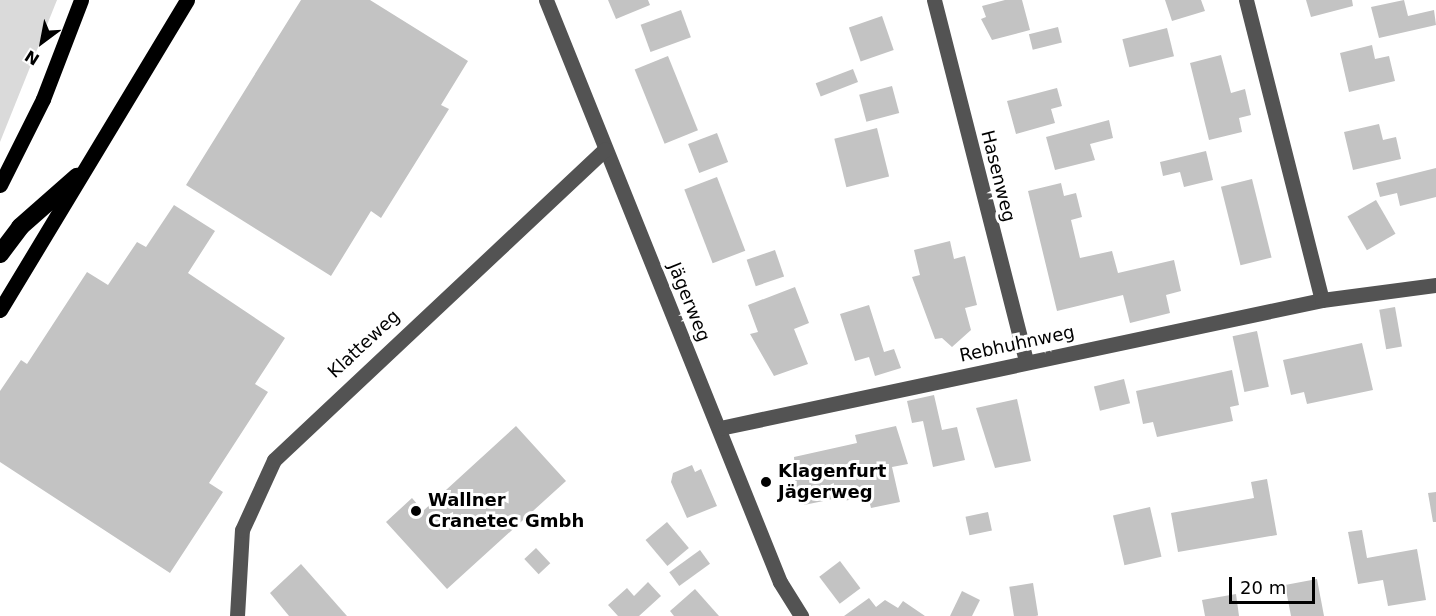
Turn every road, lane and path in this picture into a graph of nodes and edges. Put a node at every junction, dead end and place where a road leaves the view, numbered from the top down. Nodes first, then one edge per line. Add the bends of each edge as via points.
1 (81, 0) edge
2 (187, 0) edge
3 (546, 0) edge
4 (934, 0) edge
5 (1246, 0) edge
6 (605, 149) junction
7 (77, 177) junction
8 (0, 185) edge
9 (0, 254) edge
10 (1436, 285) edge
11 (1322, 300) junction
12 (0, 310) edge
13 (1026, 362) junction
14 (720, 428) junction
15 (237, 616) edge
16 (801, 616) edge

1 - 8 main road via 43,99
2 - 7 main road
3 - 6 street, Jägerweg
4 - 13 street, Hasenweg
5 - 11 street
6 - 14 street, Jägerweg
6 - 15 street, Klatteweg via 274,460 242,530
7 - 9 highway via 20,226
7 - 12 main road
10 - 11 street, Rebhuhnweg
11 - 13 street, Rebhuhnweg
13 - 14 street, Rebhuhnweg
14 - 16 street, Jägerweg via 780,582

